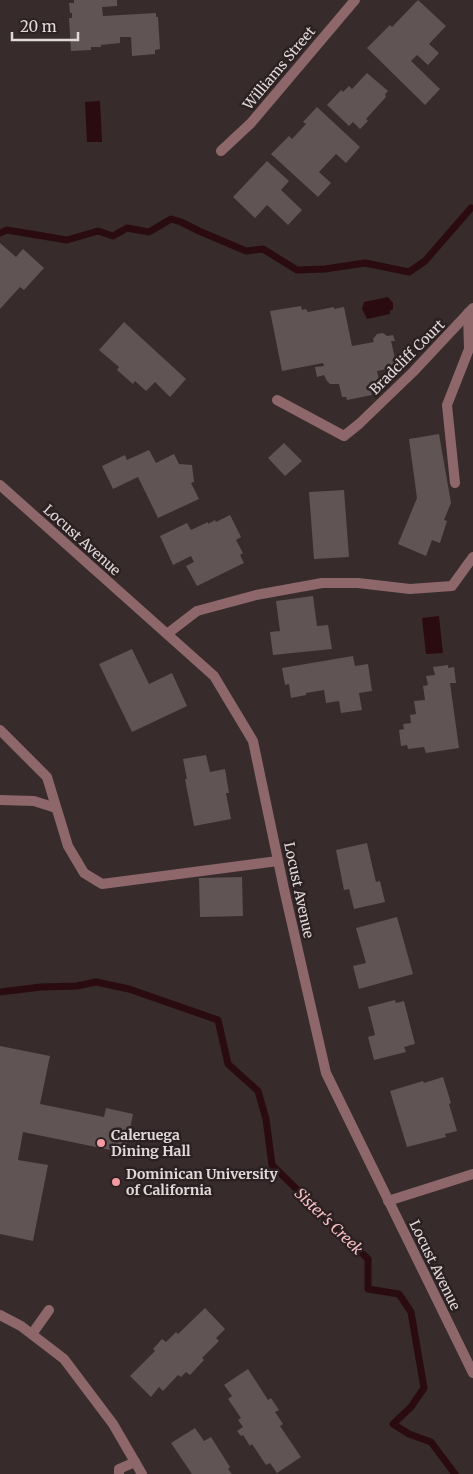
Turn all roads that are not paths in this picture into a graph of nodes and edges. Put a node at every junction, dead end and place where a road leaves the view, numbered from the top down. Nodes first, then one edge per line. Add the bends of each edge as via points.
1 (355, 0) edge
2 (221, 151) dead end
3 (471, 311) edge
4 (277, 400) dead end
5 (455, 483) dead end
6 (0, 485) edge
7 (473, 557) edge
8 (167, 634) junction
9 (0, 730) edge
10 (0, 800) edge
11 (56, 808) junction
12 (278, 861) junction
13 (473, 1174) edge
14 (388, 1201) junction
15 (50, 1310) dead end
16 (0, 1315) edge
17 (32, 1334) junction
18 (473, 1373) edge
19 (135, 1462) junction
20 (119, 1474) edge
21 (142, 1474) edge

1 - 2 street, Williams Street via 251,123
3 - 4 street, Bradcliff Court via 413,372 344,436
3 - 5 street via 468,349 447,405
6 - 8 street, Locust Avenue
7 - 8 street via 452,586 410,589 358,582 322,582 197,611
8 - 12 street, Locust Avenue via 214,676 253,740
9 - 11 street via 47,777
10 - 11 street via 34,801
11 - 12 street via 68,846 84,873 102,884
12 - 14 street, Locust Avenue via 326,1073
13 - 14 street
14 - 18 street, Locust Avenue
15 - 17 street
16 - 17 street
17 - 19 street via 64,1359 113,1424
19 - 20 street via 119,1469
19 - 21 street

